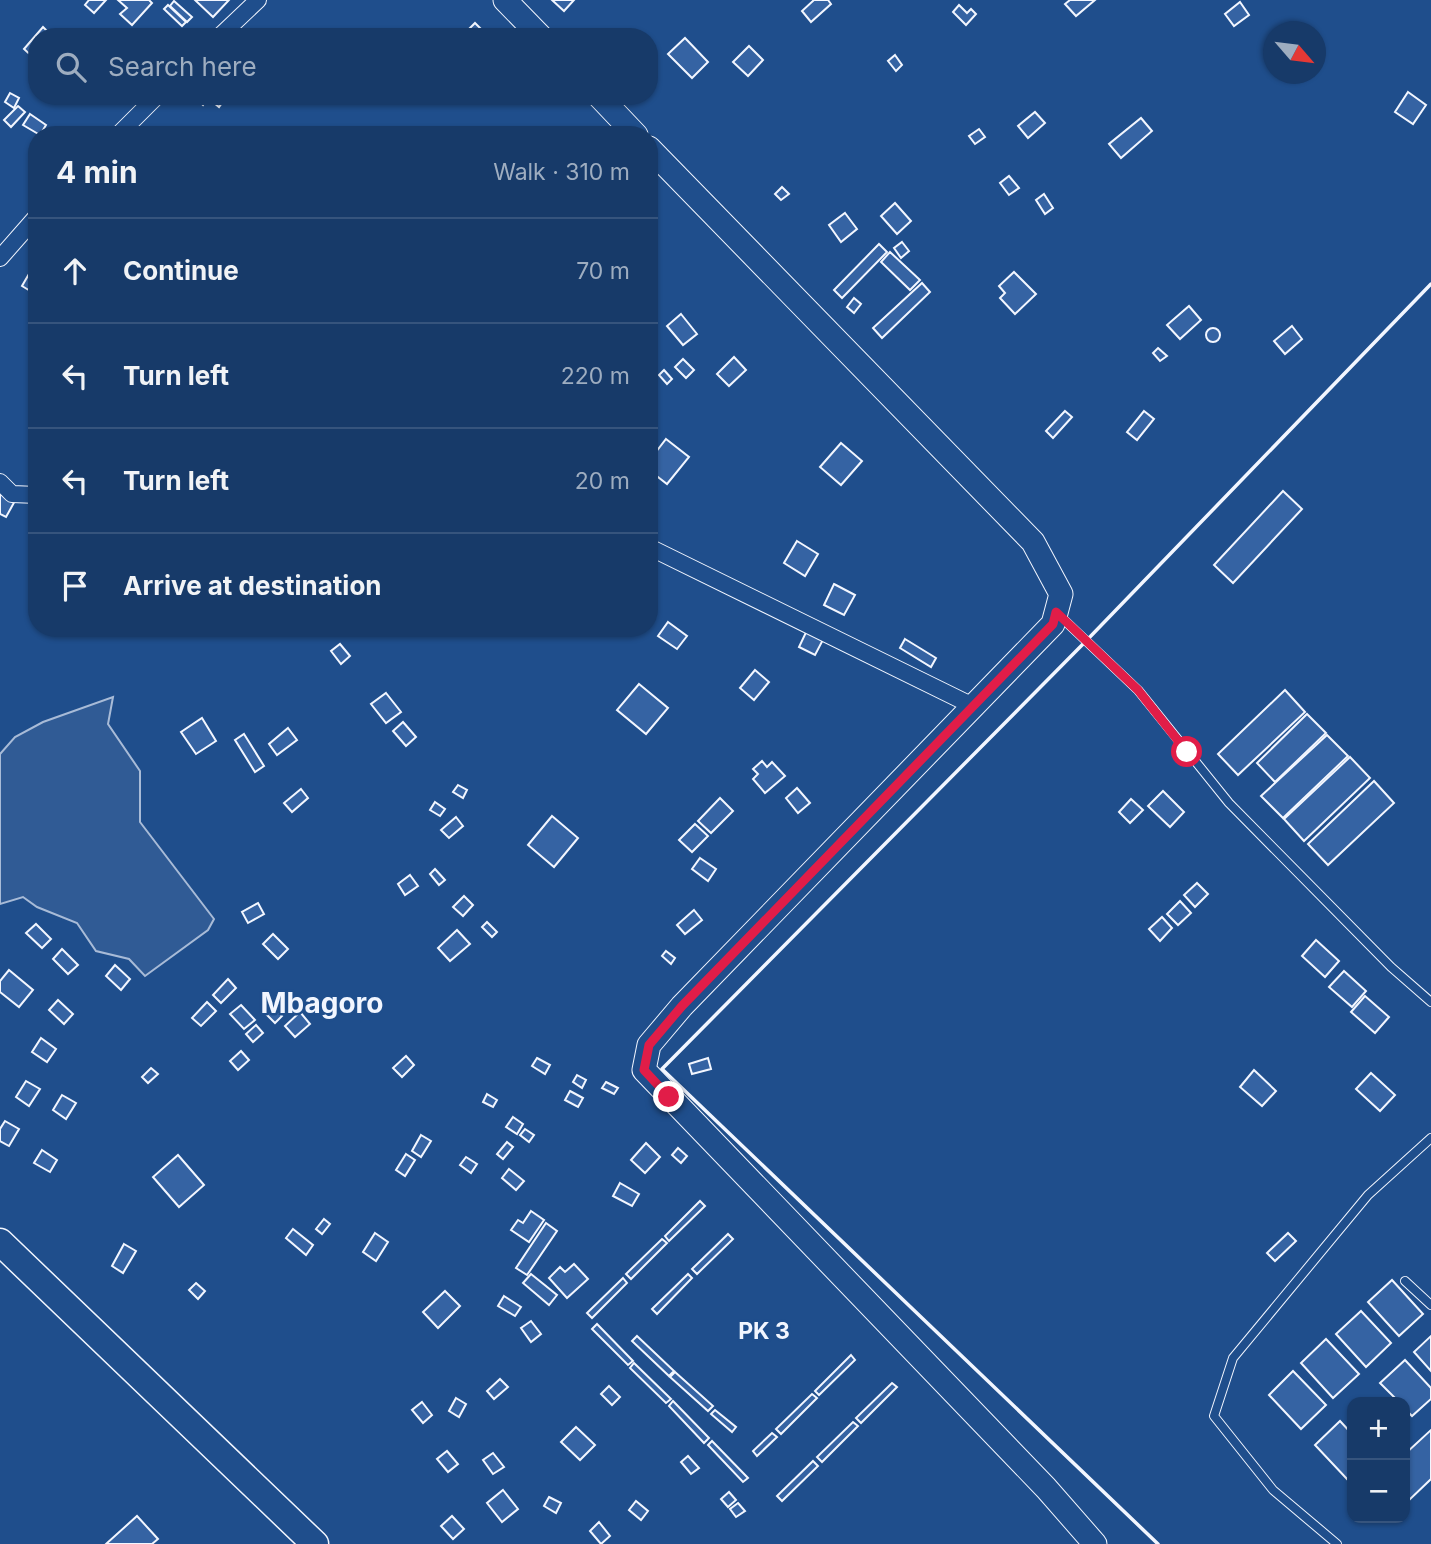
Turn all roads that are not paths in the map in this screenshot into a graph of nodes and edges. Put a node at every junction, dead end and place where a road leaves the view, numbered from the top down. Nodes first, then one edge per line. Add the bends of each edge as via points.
1 (258, 0) edge
2 (505, 0) edge
3 (228, 28) edge
4 (532, 28) edge
5 (148, 105) edge
6 (607, 105) edge
7 (127, 126) edge
8 (627, 126) edge
9 (658, 157) edge
10 (28, 226) edge
11 (0, 258) edge
12 (0, 482) edge
13 (28, 495) edge
14 (658, 551) edge
15 (1056, 612) junction
16 (973, 706) junction
17 (1431, 1002) edge
18 (1431, 1138) edge
19 (0, 1242) edge
20 (1405, 1281) dead end
21 (1431, 1305) edge
22 (315, 1544) edge
23 (1095, 1544) edge
24 (1337, 1544) edge

1 - 3 street
2 - 4 street
5 - 7 street
6 - 8 street
9 - 15 street via 1033,542 1060,594
10 - 11 street
12 - 13 street via 12,494
14 - 16 street
15 - 16 street via 1053,624
15 - 17 lane via 1138,690 1229,803
16 - 23 street via 682,1006 649,1045 644,1070
18 - 24 lane via 1368,1195 1233,1358 1214,1416 1273,1490
19 - 22 main road
20 - 21 lane

